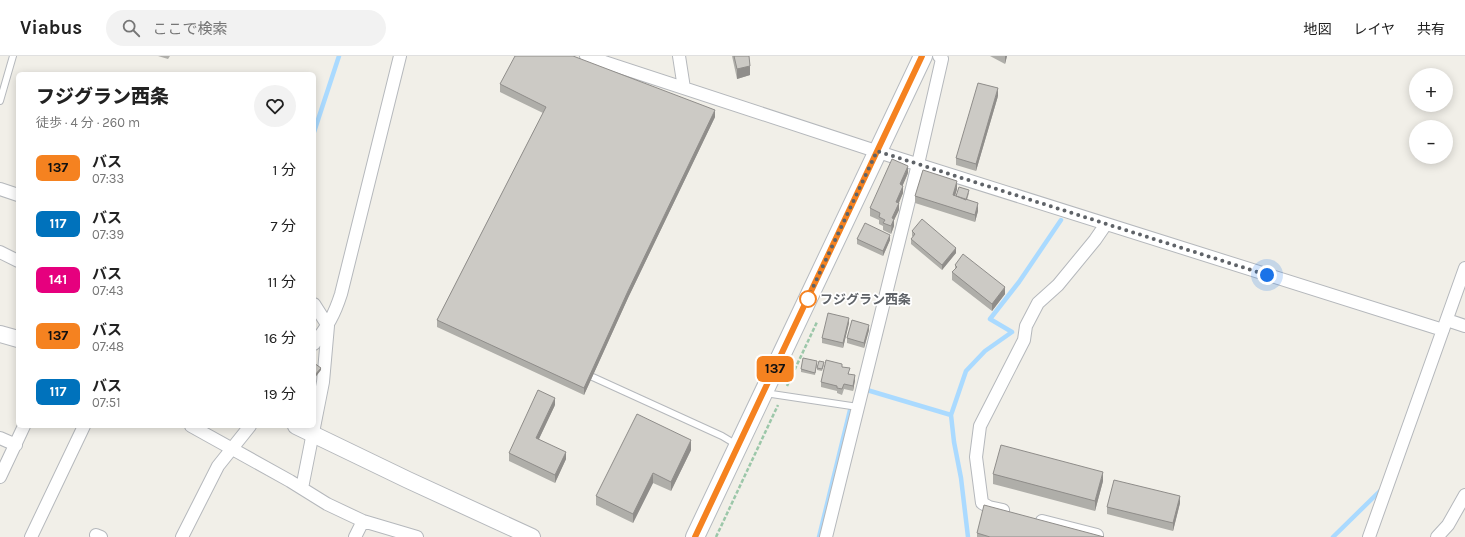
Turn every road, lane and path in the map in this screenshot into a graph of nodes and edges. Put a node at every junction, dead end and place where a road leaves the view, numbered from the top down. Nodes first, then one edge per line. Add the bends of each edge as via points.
1 (13, 56) edge
2 (400, 56) edge
3 (586, 56) edge
4 (679, 56) edge
5 (922, 56) edge
6 (938, 56) edge
7 (684, 88) junction
8 (0, 102) edge
9 (877, 151) junction
10 (918, 164) junction
11 (0, 189) edge
12 (16, 194) edge
13 (1106, 224) junction
14 (0, 252) edge
15 (16, 260) edge
16 (1465, 268) edge
17 (316, 307) edge
18 (1445, 325) junction
19 (328, 326) junction
20 (1465, 326) edge
21 (0, 334) edge
22 (16, 338) edge
23 (316, 341) edge
24 (582, 372) edge
25 (763, 393) junction
26 (858, 407) junction
27 (316, 418) edge
28 (23, 428) edge
29 (83, 428) edge
30 (194, 428) edge
31 (248, 428) edge
32 (300, 428) edge
33 (314, 428) edge
34 (313, 434) junction
35 (0, 438) edge
36 (16, 445) junction
37 (738, 446) junction
38 (232, 450) junction
39 (0, 477) edge
40 (302, 488) junction
41 (1465, 495) edge
42 (1012, 513) edge
43 (1028, 517) edge
44 (363, 521) junction
45 (1097, 535) edge
46 (31, 537) edge
47 (182, 537) edge
48 (355, 537) edge
49 (417, 537) edge
50 (532, 537) edge
51 (695, 537) edge
52 (826, 537) edge
53 (1369, 537) edge
54 (1437, 537) edge

1 - 8 lane
2 - 19 street via 336,313
3 - 7 street
4 - 7 street
5 - 9 main road
6 - 10 street via 942,59
7 - 9 street
9 - 10 street
9 - 25 main road
10 - 13 street
10 - 26 street
11 - 12 street
13 - 18 street
13 - 42 street via 1058,285 1038,303 1026,326 1024,340 980,426 976,457 982,503
14 - 15 street
16 - 18 street
17 - 19 street
18 - 20 street
18 - 53 street
19 - 23 street
19 - 27 street via 323,382
21 - 22 street
24 - 37 lane via 722,436
25 - 26 lane
25 - 37 main road
26 - 52 street
28 - 36 street
29 - 46 street
30 - 38 street
31 - 38 street
32 - 34 street
33 - 34 street
34 - 40 street
34 - 50 street
35 - 36 street
36 - 39 street
37 - 51 main road
38 - 40 street
38 - 47 street via 218,466
40 - 44 street via 327,504
41 - 54 street via 1448,525
43 - 45 street
44 - 48 street
44 - 49 street

